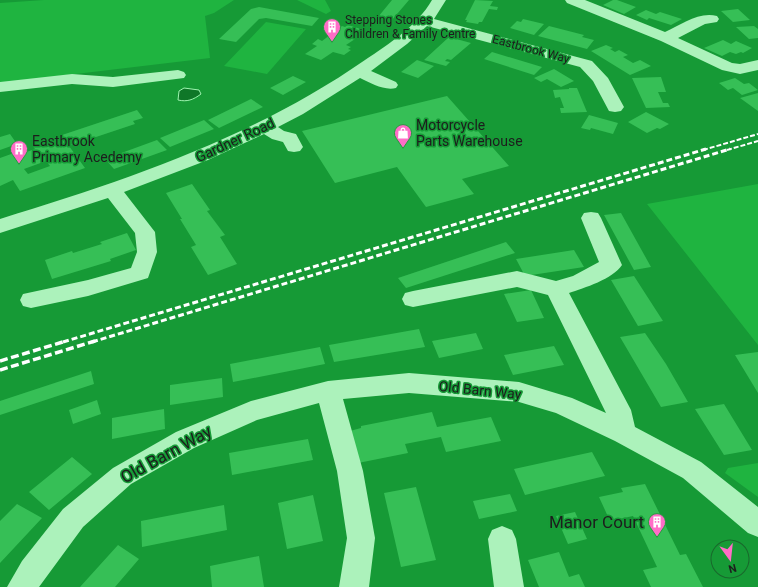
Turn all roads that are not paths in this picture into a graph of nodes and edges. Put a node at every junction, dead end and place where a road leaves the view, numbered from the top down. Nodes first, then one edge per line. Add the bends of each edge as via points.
1 (439, 0) edge
2 (572, 0) edge
3 (425, 21) junction
4 (723, 29) dead end
5 (666, 38) junction
6 (756, 67) edge
7 (359, 72) junction
8 (178, 75) dead end
9 (390, 85) dead end
10 (0, 87) edge
11 (615, 107) dead end
12 (264, 127) junction
13 (294, 147) dead end
14 (112, 190) junction
15 (591, 218) dead end
16 (0, 226) edge
17 (556, 289) junction
18 (413, 299) dead end
19 (31, 300) dead end
20 (328, 391) junction
21 (624, 433) junction
22 (758, 524) edge
23 (502, 539) dead end
24 (22, 587) edge
25 (354, 587) edge
26 (510, 587) edge

1 - 3 street, Gardner Road
2 - 5 street
3 - 7 street, Gardner Road
3 - 11 street, Eastbrook Way via 586,64 604,83
4 - 5 street via 707,15
5 - 6 street via 728,67
7 - 9 street
7 - 12 street, Gardner Road
8 - 10 street via 113,82 72,79
12 - 13 street via 290,138
12 - 14 street, Gardner Road via 201,156
14 - 16 street, Gardner Road
14 - 19 street via 145,232 147,252 140,273 88,288
15 - 17 street via 612,265 581,281
17 - 18 street via 517,279
17 - 21 street via 618,410
20 - 21 street, Old Barn Way via 409,383 519,392 563,405
20 - 24 street, Old Barn Way via 251,411 185,440 122,476 73,518
20 - 25 street via 350,471 360,538
21 - 22 street, Old Barn Way via 692,470
23 - 26 street

